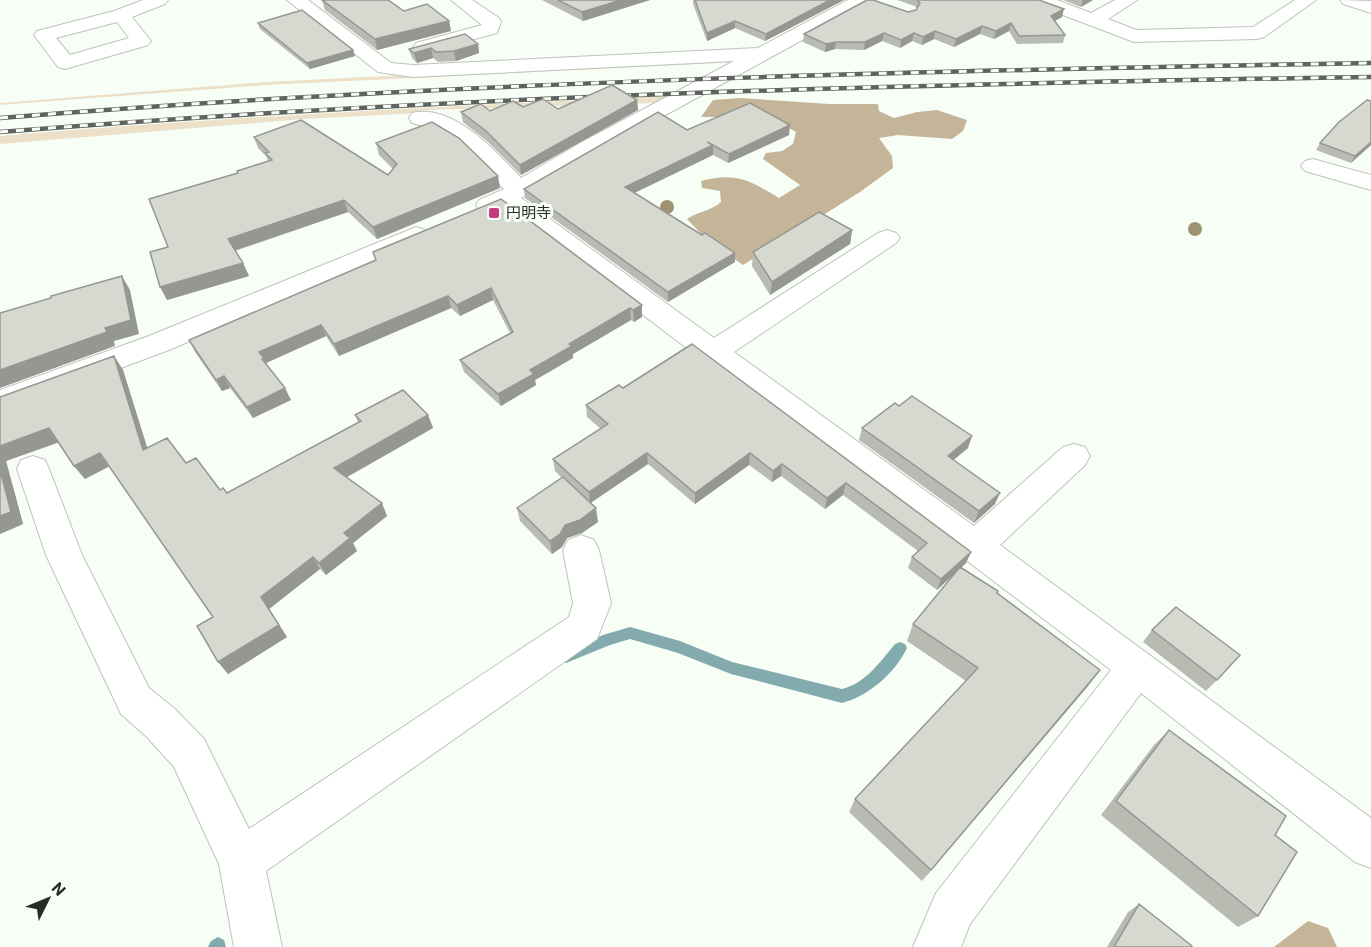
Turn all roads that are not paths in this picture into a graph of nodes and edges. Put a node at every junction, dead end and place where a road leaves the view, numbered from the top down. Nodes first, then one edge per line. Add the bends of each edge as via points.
1 (159, 0) edge
2 (296, 0) edge
3 (460, 0) edge
4 (1040, 0) edge
5 (1128, 0) edge
6 (1307, 0) edge
7 (1349, 0) edge
8 (863, 2) edge
9 (1371, 7) edge
10 (121, 15) dead end
11 (1093, 20) junction
12 (763, 54) junction
13 (374, 60) junction
14 (425, 116) dead end
15 (1313, 166) dead end
16 (1371, 183) edge
17 (512, 194) junction
18 (887, 238) dead end
19 (712, 352) junction
20 (0, 402) edge
21 (1074, 456) dead end
22 (33, 469) dead end
23 (975, 547) junction
24 (581, 550) dead end
25 (1137, 668) junction
26 (1371, 846) edge
27 (240, 861) junction
28 (258, 947) edge
29 (937, 947) edge

1 - 10 street
2 - 13 street
3 - 13 street via 492,22 490,29
4 - 11 street
5 - 11 street
6 - 11 street via 1257,33 1134,36
7 - 9 street
8 - 12 street
12 - 13 street via 412,71 391,70
12 - 17 street via 590,147
14 - 17 street via 467,139
15 - 16 street
17 - 19 street
17 - 20 street via 159,343
18 - 19 street
19 - 23 street
21 - 23 street
22 - 27 street via 64,555 135,701 189,753
23 - 25 street
24 - 27 street via 592,603 584,627
25 - 26 street
25 - 29 street via 952,909
27 - 28 street

